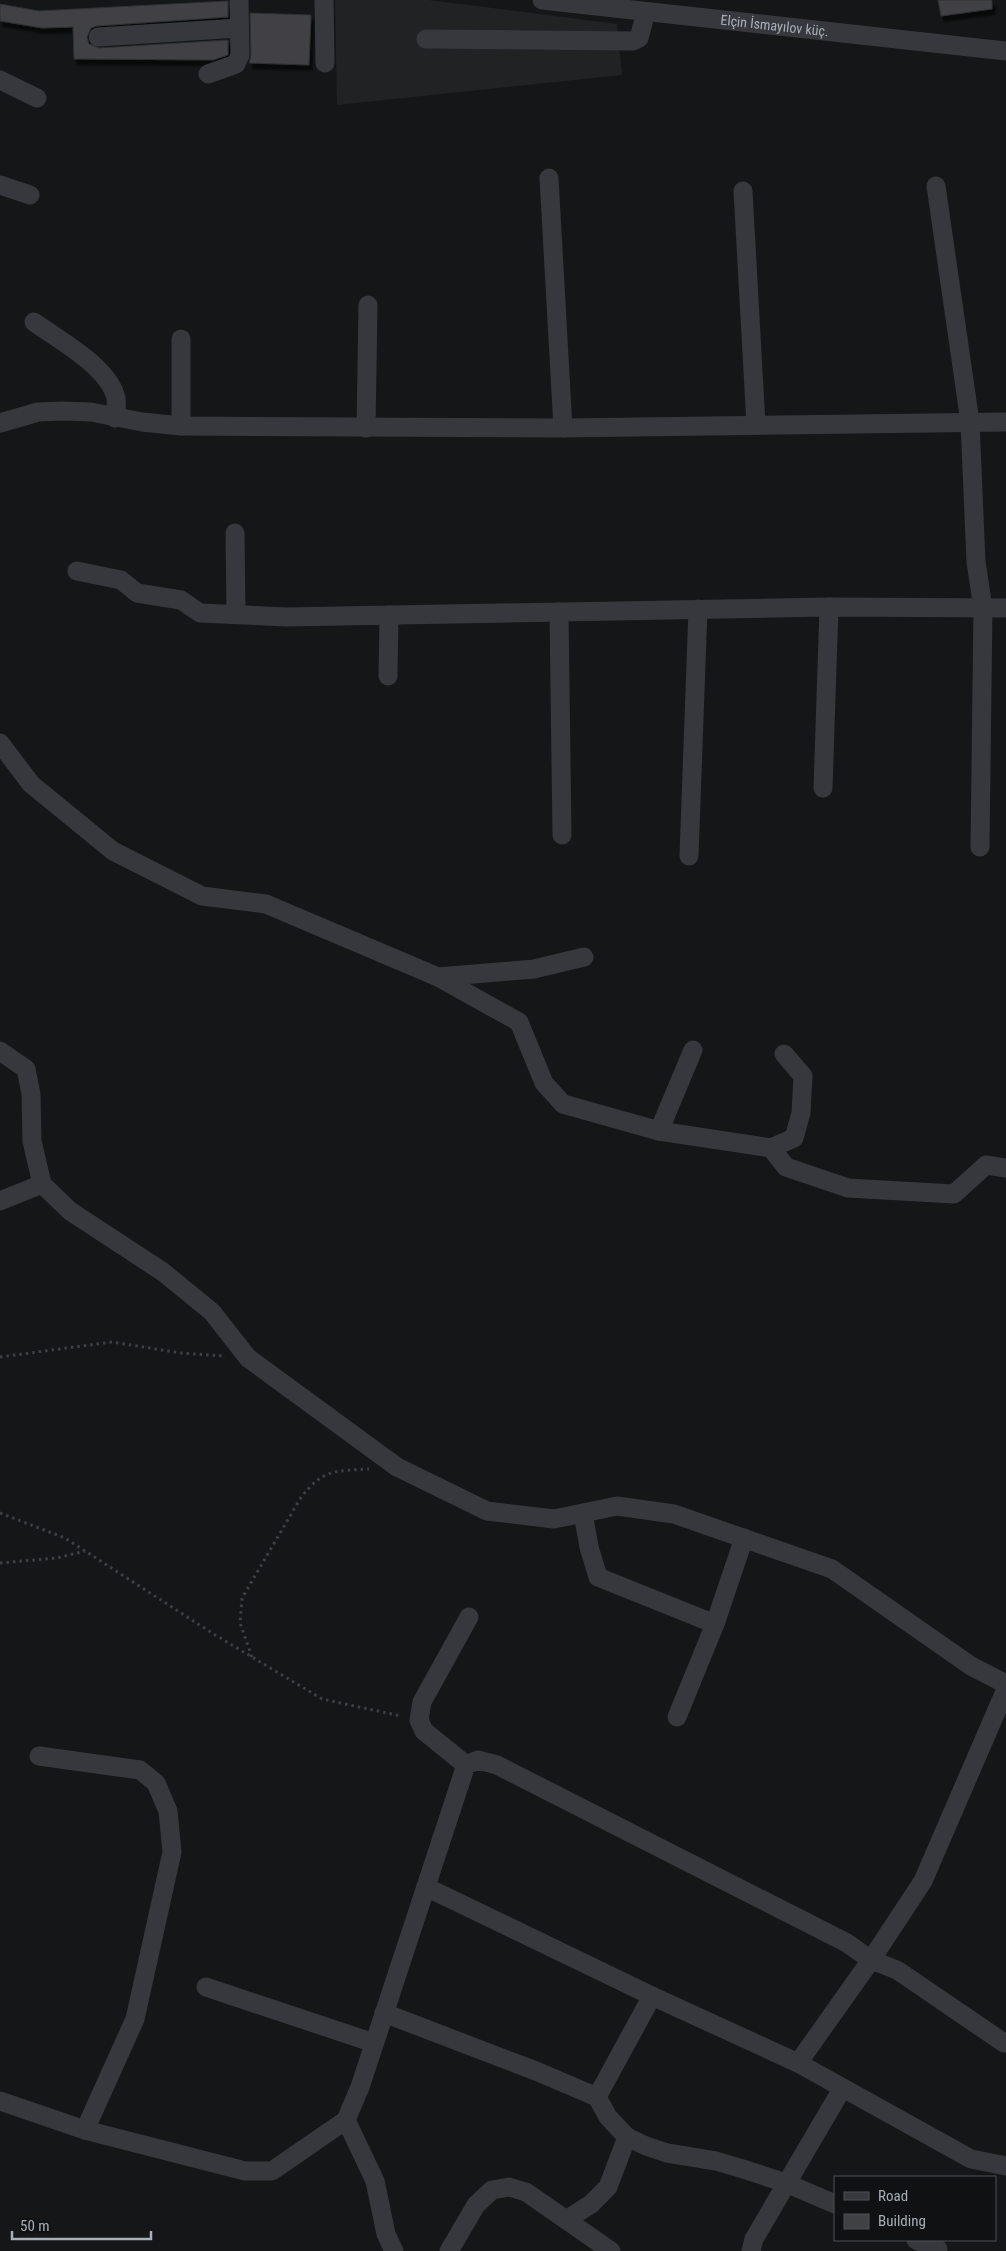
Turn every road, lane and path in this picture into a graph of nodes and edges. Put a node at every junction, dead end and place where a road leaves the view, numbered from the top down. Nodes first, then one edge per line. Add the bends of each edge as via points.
1 (239, 0) edge
2 (324, 0) edge
3 (542, 0) edge
4 (565, 1) edge
5 (593, 3) edge
6 (646, 12) junction
7 (239, 28) junction
8 (98, 37) dead end
9 (426, 39) dead end
10 (1006, 51) edge
11 (325, 63) dead end
12 (208, 74) dead end
13 (0, 80) edge
14 (37, 98) dead end
15 (548, 178) dead end
16 (0, 185) edge
17 (936, 186) dead end
18 (742, 191) dead end
19 (30, 195) dead end
20 (368, 305) dead end
21 (34, 322) dead end
22 (181, 339) dead end
23 (115, 418) junction
24 (970, 422) junction
25 (1006, 422) edge
26 (0, 423) edge
27 (756, 425) junction
28 (181, 426) junction
29 (366, 428) junction
30 (563, 428) junction
31 (235, 533) dead end
32 (78, 571) dead end
33 (829, 607) junction
34 (983, 608) junction
35 (1006, 608) edge
36 (698, 609) junction
37 (559, 612) junction
38 (236, 614) junction
39 (389, 615) junction
40 (388, 676) dead end
41 (0, 743) edge
42 (823, 788) dead end
43 (562, 835) dead end
44 (980, 848) dead end
45 (689, 856) dead end
46 (584, 957) dead end
47 (438, 977) junction
48 (693, 1050) dead end
49 (0, 1051) edge
50 (784, 1054) dead end
51 (659, 1131) junction
52 (771, 1148) junction
53 (1006, 1168) edge
54 (42, 1184) junction
55 (0, 1200) edge
56 (0, 1357) edge
57 (248, 1358) junction
58 (397, 1467) junction
59 (0, 1513) edge
60 (583, 1513) junction
61 (744, 1538) junction
62 (86, 1551) junction
63 (0, 1563) edge
64 (469, 1617) dead end
65 (715, 1624) junction
66 (252, 1657) junction
67 (1006, 1684) edge
68 (1006, 1688) edge
69 (677, 1717) dead end
70 (419, 1720) junction
71 (39, 1756) dead end
72 (466, 1765) junction
73 (426, 1887) junction
74 (871, 1960) junction
75 (206, 1987) dead end
76 (652, 1996) junction
77 (384, 2013) junction
78 (374, 2043) junction
79 (1004, 2044) dead end
80 (798, 2063) junction
81 (842, 2089) junction
82 (596, 2097) junction
83 (0, 2102) edge
84 (346, 2120) junction
85 (85, 2130) junction
86 (627, 2137) junction
87 (1006, 2166) edge
88 (786, 2183) junction
89 (834, 2204) edge
90 (566, 2220) junction
91 (918, 2241) edge
92 (938, 2249) dead end
93 (394, 2251) edge
94 (448, 2251) edge
95 (611, 2251) edge
96 (751, 2251) edge

1 - 7 street
2 - 11 street
3 - 4 street, Elçin İsmayılov küç.
4 - 5 street, Elçin İsmayılov küç.
5 - 6 street, Elçin İsmayılov küç.
6 - 9 street via 639,38 633,41
6 - 10 street, Elçin İsmayılov küç.
7 - 8 street
7 - 12 street via 240,54 236,64
13 - 14 street
15 - 30 street
16 - 19 street
17 - 24 street
18 - 27 street
20 - 29 street
21 - 23 street via 102,372 117,400
22 - 28 street
23 - 26 street via 91,412 38,412
23 - 28 street
24 - 25 street
24 - 27 street
24 - 34 street via 976,562
27 - 30 street
28 - 29 street
29 - 30 street
31 - 38 street
32 - 38 street via 121,580 137,593 182,600 200,613
33 - 34 street
33 - 36 street
33 - 42 street
34 - 35 street
34 - 44 street
36 - 37 street
36 - 45 street
37 - 39 street
37 - 43 street
38 - 39 street via 286,617
39 - 40 street
41 - 47 street via 31,784 113,851 202,896 266,904
46 - 47 street via 534,969
47 - 51 street via 519,1022 544,1083 563,1104
48 - 51 street
49 - 54 street via 26,1069 31,1094 32,1141
50 - 52 street via 803,1076 801,1113 794,1138
51 - 52 street
52 - 53 street via 786,1167 848,1188 954,1194 986,1166
54 - 55 street
54 - 57 street via 70,1211 163,1272 212,1312
56 - 57 path via 112,1342 181,1353
57 - 58 street
58 - 60 street via 487,1511 554,1519
58 - 66 path via 330,1473 311,1484 242,1598 240,1624
59 - 62 path via 65,1538
60 - 61 street via 617,1506 674,1514
60 - 65 street via 598,1577
61 - 65 street
61 - 67 street via 832,1569 971,1666
62 - 63 path via 57,1558
62 - 66 path
64 - 70 street via 422,1702
65 - 69 street
66 - 70 path via 322,1699
68 - 74 street via 923,1881
70 - 72 street via 424,1732
71 - 85 street via 140,1770 156,1783 168,1811 172,1852 135,2019
72 - 73 street
72 - 74 street via 478,1760 497,1765 847,1943
73 - 76 street
73 - 77 street
74 - 79 street via 897,1970
74 - 80 street
75 - 78 street
76 - 80 street
76 - 82 street
77 - 78 street
77 - 82 street
78 - 84 street
80 - 81 street
81 - 87 street via 971,2158
81 - 88 street
82 - 86 street via 608,2117
83 - 85 street
84 - 85 street via 272,2171 245,2171
84 - 93 street via 375,2181 386,2234
86 - 88 street via 667,2153 716,2161
86 - 90 street via 608,2188
88 - 89 street
88 - 96 street via 754,2239
90 - 94 street via 526,2192 509,2187 492,2190 476,2205
90 - 95 street
91 - 92 street

